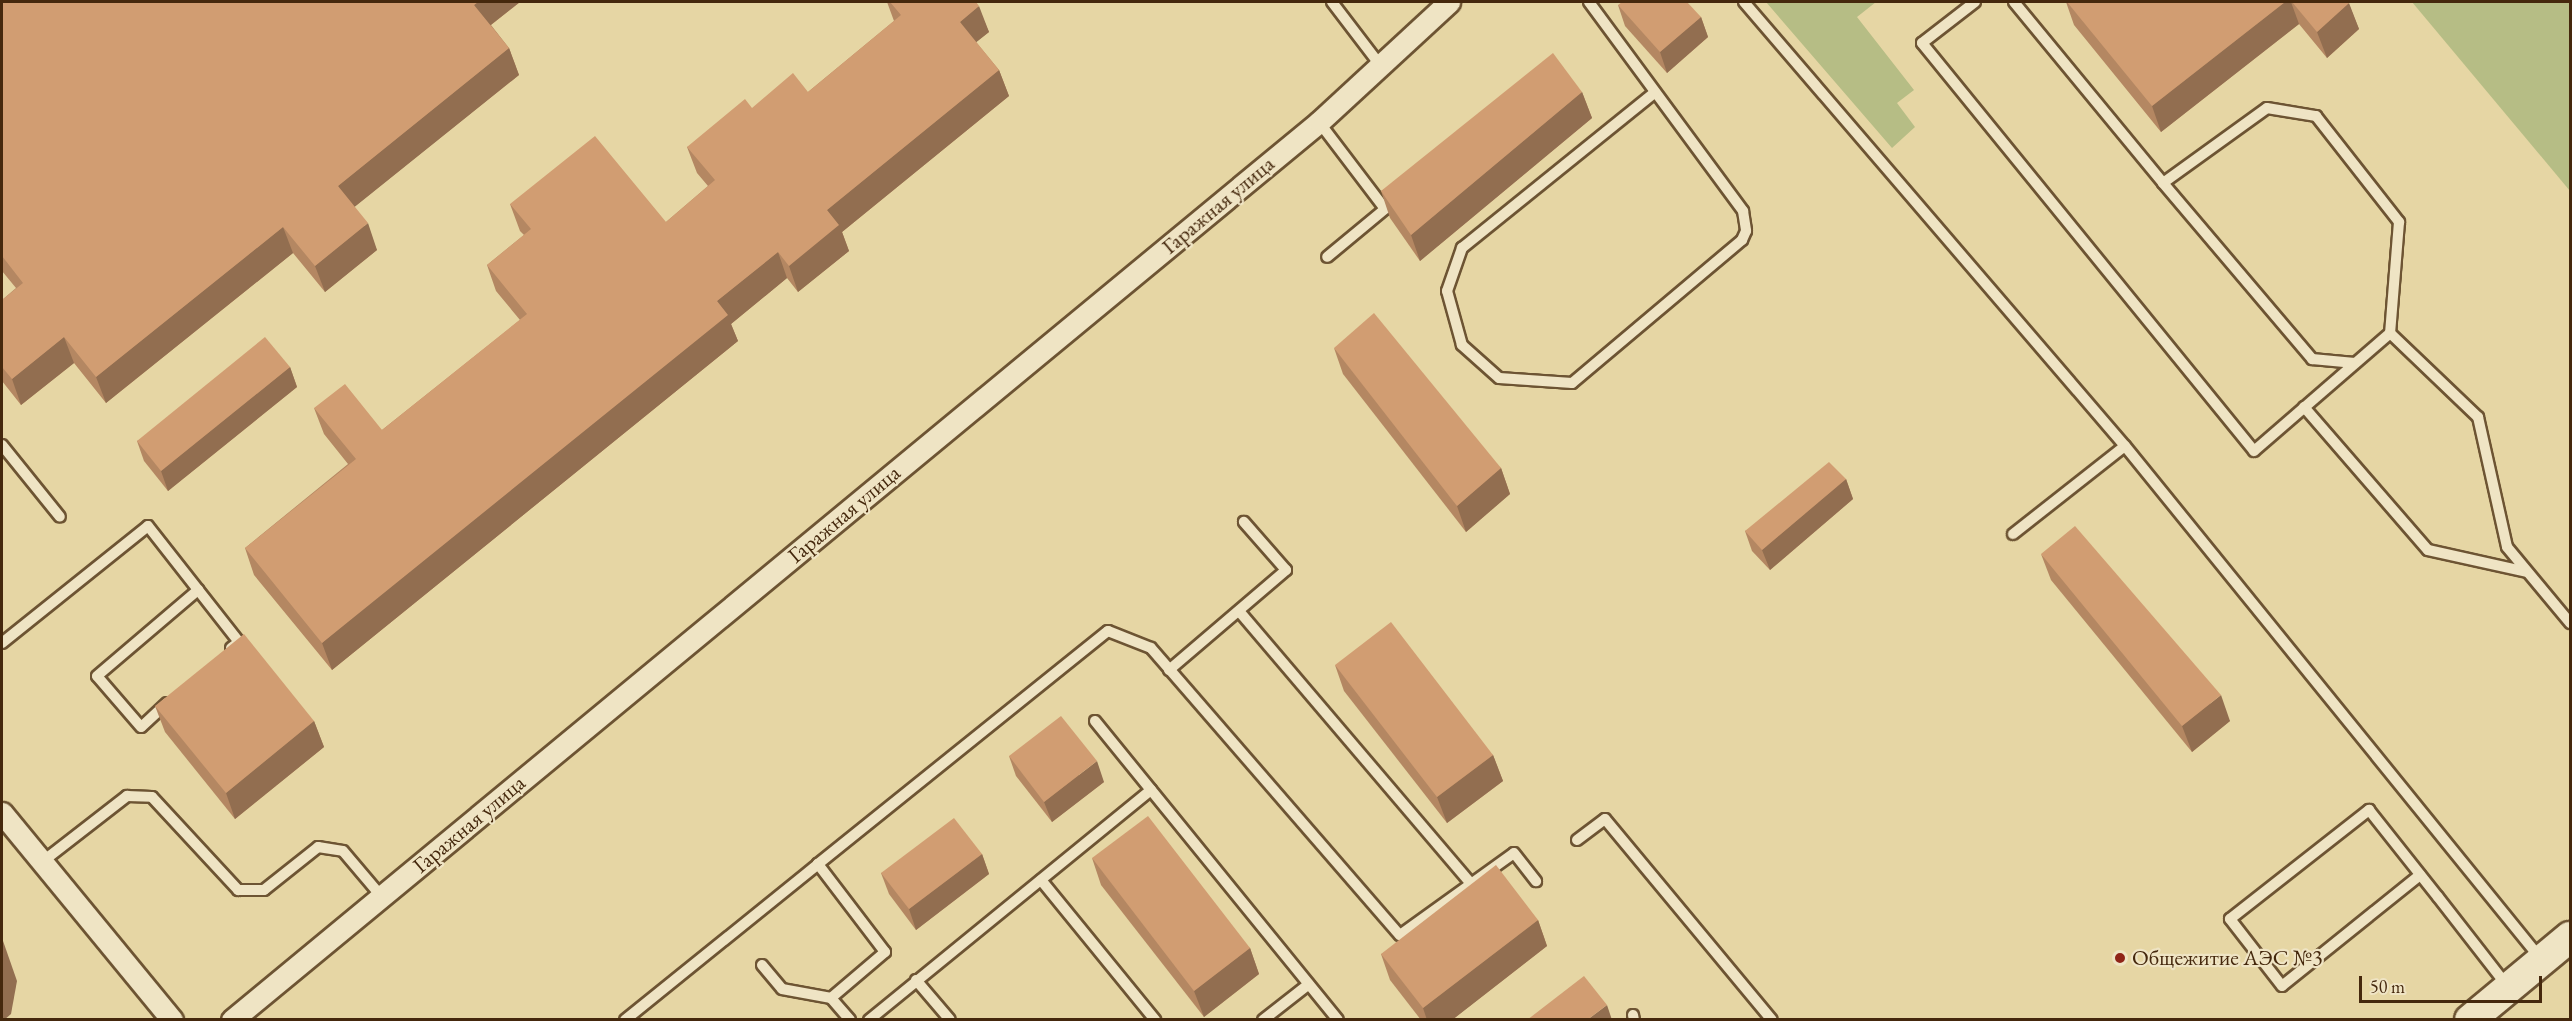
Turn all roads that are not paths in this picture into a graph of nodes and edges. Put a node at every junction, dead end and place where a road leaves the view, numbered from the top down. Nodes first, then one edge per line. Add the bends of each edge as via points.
1 (1332, 2) edge
2 (1449, 2) edge
3 (1589, 2) edge
4 (1744, 2) edge
5 (1975, 2) edge
6 (2014, 2) edge
7 (1380, 64) junction
8 (1654, 93) junction
9 (1319, 122) junction
10 (2163, 183) junction
11 (1327, 257) dead end
12 (2390, 333) junction
13 (2355, 363) junction
14 (2304, 407) junction
15 (2, 445) edge
16 (2125, 446) junction
17 (60, 517) dead end
18 (1244, 522) dead end
19 (2013, 534) dead end
20 (2528, 572) junction
21 (198, 590) junction
22 (1239, 611) junction
23 (2571, 623) edge
24 (2, 643) edge
25 (221, 657) edge
26 (1170, 670) junction
27 (176, 696) edge
28 (1095, 721) dead end
29 (1151, 790) junction
30 (2, 813) edge
31 (1577, 840) dead end
32 (42, 862) junction
33 (819, 864) junction
34 (2420, 874) dead end
35 (1041, 880) junction
36 (1536, 881) dead end
37 (1471, 884) junction
38 (381, 896) junction
39 (2571, 937) edge
40 (2542, 961) junction
41 (762, 965) dead end
42 (916, 980) junction
43 (1309, 984) junction
44 (2508, 987) junction
45 (831, 998) junction
46 (172, 1020) edge
47 (232, 1020) edge
48 (625, 1020) edge
49 (850, 1020) edge
50 (869, 1020) edge
51 (950, 1020) edge
52 (1155, 1020) edge
53 (1263, 1020) edge
54 (1338, 1020) edge
55 (1772, 1020) edge
56 (2470, 1020) edge

1 - 7 lane
2 - 7 street, Гаражная улица
3 - 8 lane
4 - 16 lane
5 - 14 lane via 1922,43 1937,62 2254,451
6 - 10 lane
7 - 9 street, Гаражная улица
8 - 8 lane via 1743,212 1746,231 1742,240 1572,384 1499,378 1462,345 1447,291 1462,248
9 - 11 lane via 1385,209
9 - 38 street, Гаражная улица
10 - 12 lane via 2267,108 2316,116 2399,222
10 - 13 lane via 2312,359
12 - 13 lane
12 - 20 lane via 2478,417 2507,548
13 - 14 lane
14 - 20 lane via 2428,550
15 - 17 lane
16 - 19 lane
16 - 40 lane
18 - 22 lane via 1286,570
20 - 23 lane
21 - 24 lane via 147,525
21 - 25 lane via 238,642
21 - 27 lane via 97,676 141,727
22 - 26 lane
22 - 37 lane
26 - 33 lane via 1151,648 1108,632
26 - 37 lane via 1400,935
28 - 29 lane
29 - 35 lane
29 - 43 lane
30 - 32 street
31 - 55 lane via 1605,819
32 - 38 lane via 127,796 152,797 238,890 264,890 318,846 343,851
32 - 46 street
33 - 45 lane via 885,952
33 - 48 lane
34 - 44 lane via 2282,986 2230,919 2369,810 2383,827 2431,888
35 - 42 lane
35 - 52 lane
36 - 37 lane via 1514,853
38 - 47 street, Гаражная улица
39 - 40 main road
40 - 44 main road
41 - 45 lane via 782,989
42 - 50 lane
42 - 51 lane
43 - 53 lane
43 - 54 lane
44 - 56 main road
45 - 49 lane

